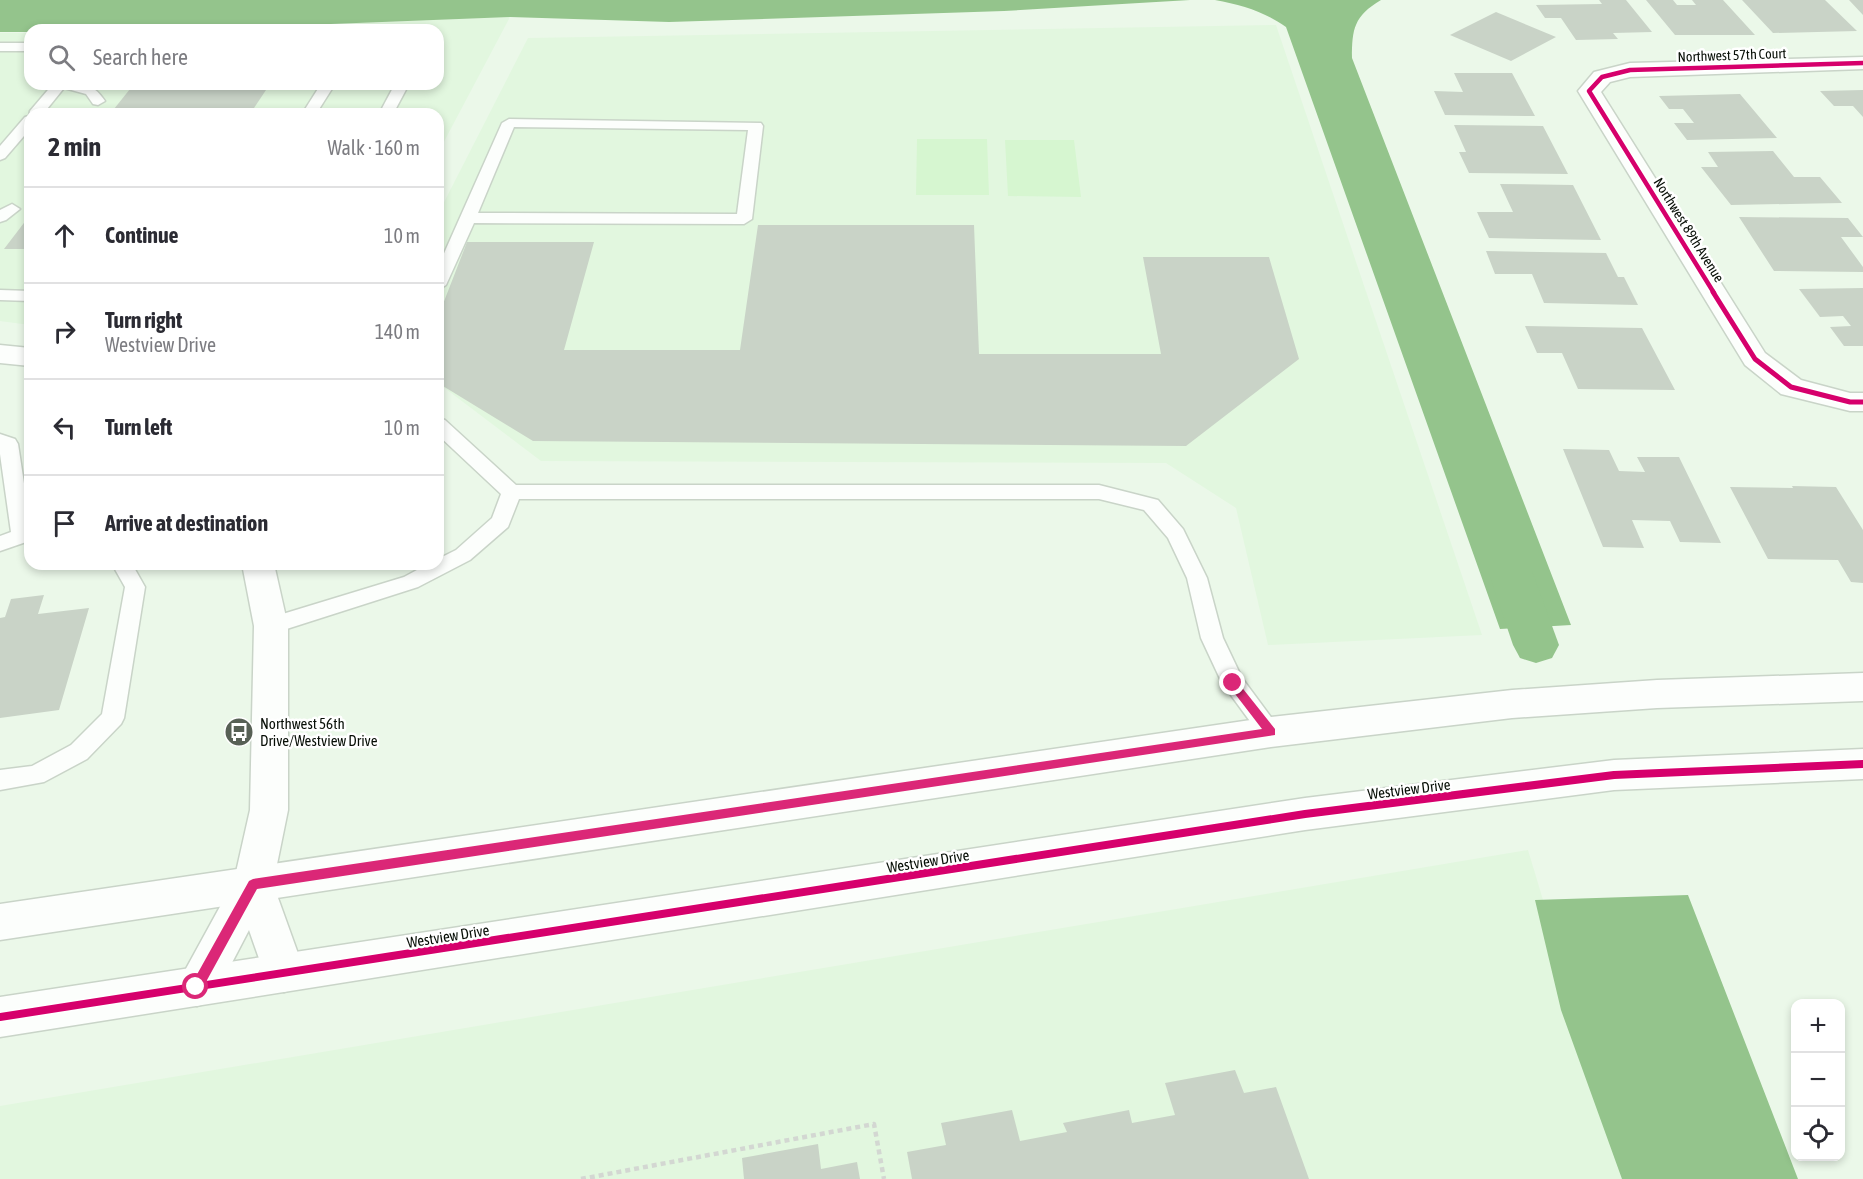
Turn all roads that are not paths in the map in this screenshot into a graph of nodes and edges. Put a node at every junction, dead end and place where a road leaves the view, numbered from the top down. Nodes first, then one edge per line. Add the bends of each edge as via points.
1 (0, 47) edge
2 (24, 47) edge
3 (1863, 63) edge
4 (1602, 77) joint
5 (55, 90) edge
6 (88, 90) edge
7 (324, 90) edge
8 (399, 90) edge
9 (98, 102) dead end
10 (40, 108) edge
11 (313, 108) edge
12 (389, 108) edge
13 (24, 127) edge
14 (0, 155) edge
15 (468, 218) junction
16 (444, 272) edge
17 (0, 295) edge
18 (24, 296) edge
19 (0, 354) edge
20 (24, 356) edge
21 (1863, 402) edge
22 (444, 430) edge
23 (0, 440) edge
24 (511, 492) junction
25 (24, 524) edge
26 (24, 535) edge
27 (0, 544) edge
28 (444, 565) edge
29 (125, 570) edge
30 (259, 570) edge
31 (434, 570) edge
32 (271, 627) junction
33 (1863, 687) edge
34 (1271, 732) junction
35 (1863, 764) edge
36 (0, 780) edge
37 (253, 884) junction
38 (0, 922) edge
39 (284, 973) junction
40 (196, 987) junction
41 (0, 1017) edge

1 - 2 lane
3 - 4 street, Northwest 57th Court via 1630,70
4 - 21 street, Northwest 89th Avenue via 1589,92 1755,359 1791,387
5 - 10 lane
6 - 9 lane
7 - 11 lane
8 - 12 lane
13 - 14 lane
15 - 15 lane via 744,219 756,126 509,123
15 - 16 lane
17 - 18 lane
19 - 20 street
22 - 24 lane
23 - 25 lane via 8,444
24 - 28 lane via 501,522 463,555
24 - 34 lane via 1099,492 1152,505 1176,534 1194,571 1212,638 1233,683
26 - 27 lane
29 - 36 lane via 135,587 113,718 79,752 36,775
30 - 32 street
31 - 32 lane via 411,582
32 - 37 street via 269,810
33 - 34 street via 1512,704
34 - 37 street
35 - 39 street, Westview Drive via 1614,775 1317,813
37 - 38 street
37 - 39 street
37 - 40 street
39 - 40 street, Westview Drive
40 - 41 street, Westview Drive

